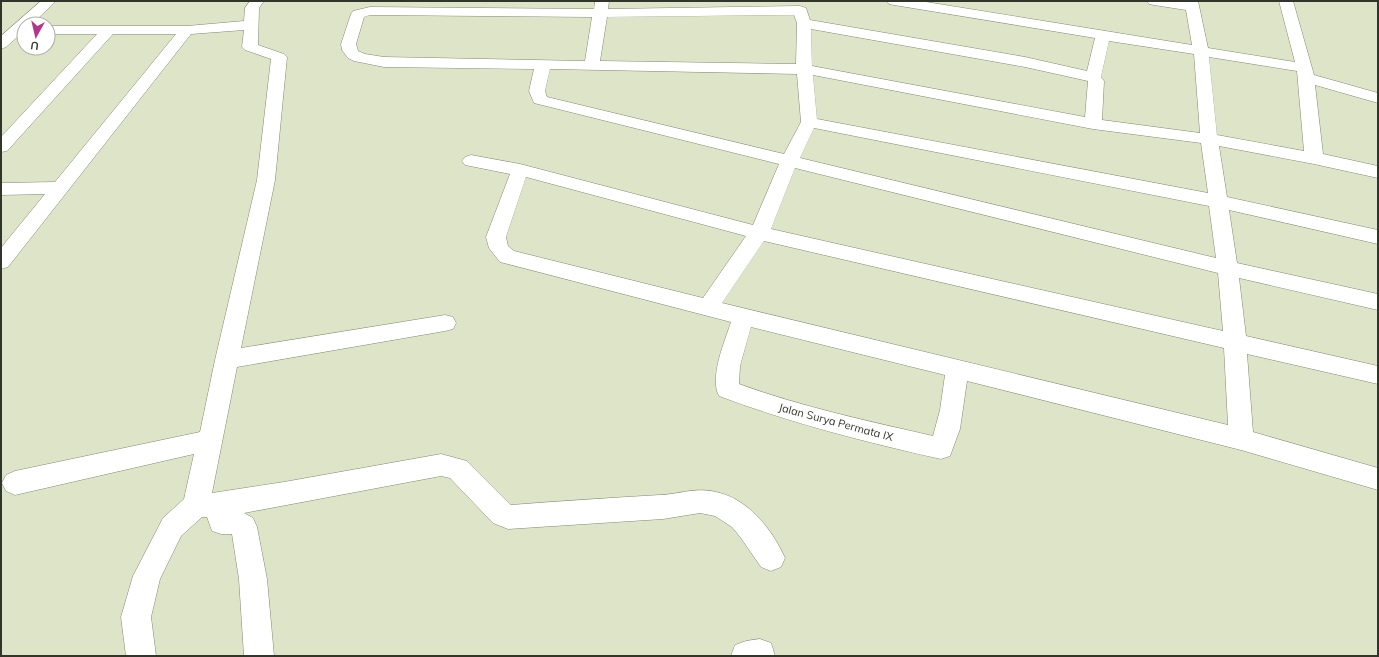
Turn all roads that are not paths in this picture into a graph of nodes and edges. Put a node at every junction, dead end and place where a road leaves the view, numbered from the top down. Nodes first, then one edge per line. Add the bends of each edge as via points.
1 (33, 1) edge
2 (49, 1) edge
3 (257, 1) edge
4 (1154, 1) edge
5 (1286, 1) edge
6 (903, 2) edge
7 (1191, 4) edge
8 (601, 7) edge
9 (801, 12) edge
10 (252, 25) junction
11 (10, 30) edge
12 (56, 30) edge
13 (109, 30) junction
14 (187, 30) junction
15 (1103, 34) junction
16 (1, 44) edge
17 (1201, 50) junction
18 (592, 64) junction
19 (543, 65) junction
20 (804, 68) junction
21 (1306, 73) junction
22 (1093, 77) junction
23 (1378, 98) edge
24 (808, 122) junction
25 (1093, 124) junction
26 (1209, 139) junction
27 (1, 147) edge
28 (1314, 158) junction
29 (471, 161) dead end
30 (789, 161) junction
31 (520, 170) junction
32 (1378, 172) edge
33 (61, 188) junction
34 (1, 189) edge
35 (1218, 201) junction
36 (759, 233) junction
37 (1378, 237) edge
38 (1, 262) edge
39 (1228, 268) junction
40 (1378, 302) edge
41 (708, 308) junction
42 (743, 317) junction
43 (445, 323) dead end
44 (1235, 341) junction
45 (226, 360) junction
46 (957, 369) junction
47 (1378, 375) edge
48 (1241, 439) junction
49 (210, 440) junction
50 (1378, 479) edge
51 (15, 483) dead end
52 (206, 505) junction
53 (771, 558) dead end
54 (141, 656) edge
55 (259, 656) edge
56 (746, 656) edge
57 (760, 656) edge

1 - 11 street
2 - 11 street
3 - 10 street via 252,8
4 - 7 street
5 - 21 street
6 - 15 street
7 - 17 street
8 - 9 street
8 - 18 street
8 - 19 street via 367,11 358,14 347,43 353,55 371,61
9 - 20 street
9 - 22 street
10 - 14 street
10 - 45 street via 250,48 277,55 279,58 266,180
11 - 16 street
12 - 13 street
13 - 14 street
13 - 27 street
14 - 33 street
15 - 17 street
15 - 22 street
17 - 21 street
17 - 26 street
18 - 19 street
18 - 20 street
19 - 30 street via 538,91 540,100 544,102
20 - 24 street
20 - 25 street
21 - 23 street
21 - 28 street
22 - 25 street via 1096,81
24 - 30 street
24 - 35 street
25 - 26 street
26 - 28 street
26 - 35 street
28 - 32 street
29 - 31 street
30 - 36 street
30 - 39 street
31 - 36 street
31 - 41 street via 496,237 501,252 508,257 693,302
33 - 34 street
33 - 38 street
35 - 37 street
35 - 39 street
36 - 41 street
36 - 44 street
39 - 40 street
39 - 44 street
41 - 42 street
42 - 46 street
42 - 46 street, Jalan Surya Permata IX via 729,366 727,389 805,415 894,437 940,448 951,419
43 - 45 street
44 - 47 street
44 - 48 street
45 - 49 street
46 - 48 street
48 - 50 street
49 - 51 street
49 - 52 street
52 - 53 street via 441,465 458,469 508,517 663,507 700,501 720,505 741,518
52 - 54 street via 172,527 147,576 136,617
52 - 55 street via 221,522 231,521 244,527 253,579
56 - 57 street

